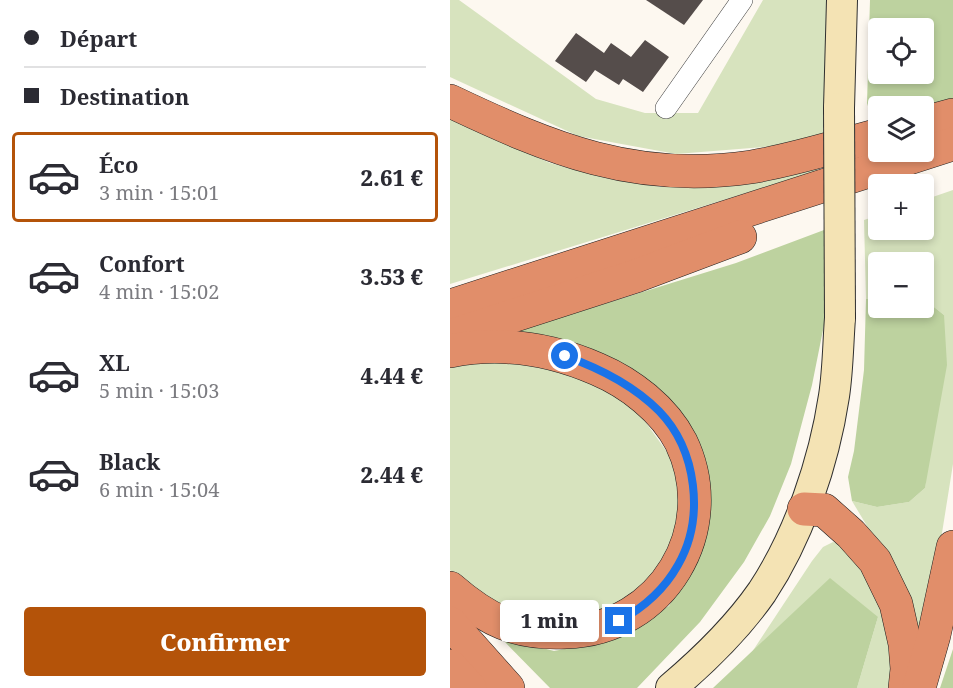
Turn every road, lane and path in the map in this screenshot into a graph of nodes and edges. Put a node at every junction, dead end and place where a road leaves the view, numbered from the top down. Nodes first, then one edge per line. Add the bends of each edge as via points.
1 (742, 0) edge
2 (842, 0) edge
3 (450, 101) edge
4 (666, 108) dead end
5 (953, 115) edge
6 (934, 120) edge
7 (868, 138) edge
8 (953, 144) edge
9 (953, 168) edge
10 (934, 174) edge
11 (868, 196) edge
12 (740, 237) junction
13 (450, 306) edge
14 (450, 323) edge
15 (450, 336) edge
16 (450, 351) edge
17 (804, 509) junction
18 (953, 547) edge
19 (450, 588) edge
20 (450, 623) edge
21 (450, 666) edge
22 (470, 688) edge
23 (508, 688) edge
24 (671, 688) edge
25 (905, 688) edge
26 (920, 688) edge

1 - 4 street
2 - 17 street, bridge via 840,318 835,395
3 - 7 highway via 573,153 675,171 751,167
5 - 6 highway
8 - 13 highway
9 - 10 highway
11 - 12 highway
12 - 14 highway
12 - 15 highway via 636,276
16 - 19 highway via 500,346 549,351 624,384 660,412 680,441 690,469 693,505 684,551 670,578 641,607 606,626 537,632 483,613
17 - 24 street via 761,592 716,647
17 - 25 highway via 824,510 875,561 896,604 905,644
18 - 26 highway
20 - 23 highway
21 - 22 highway

